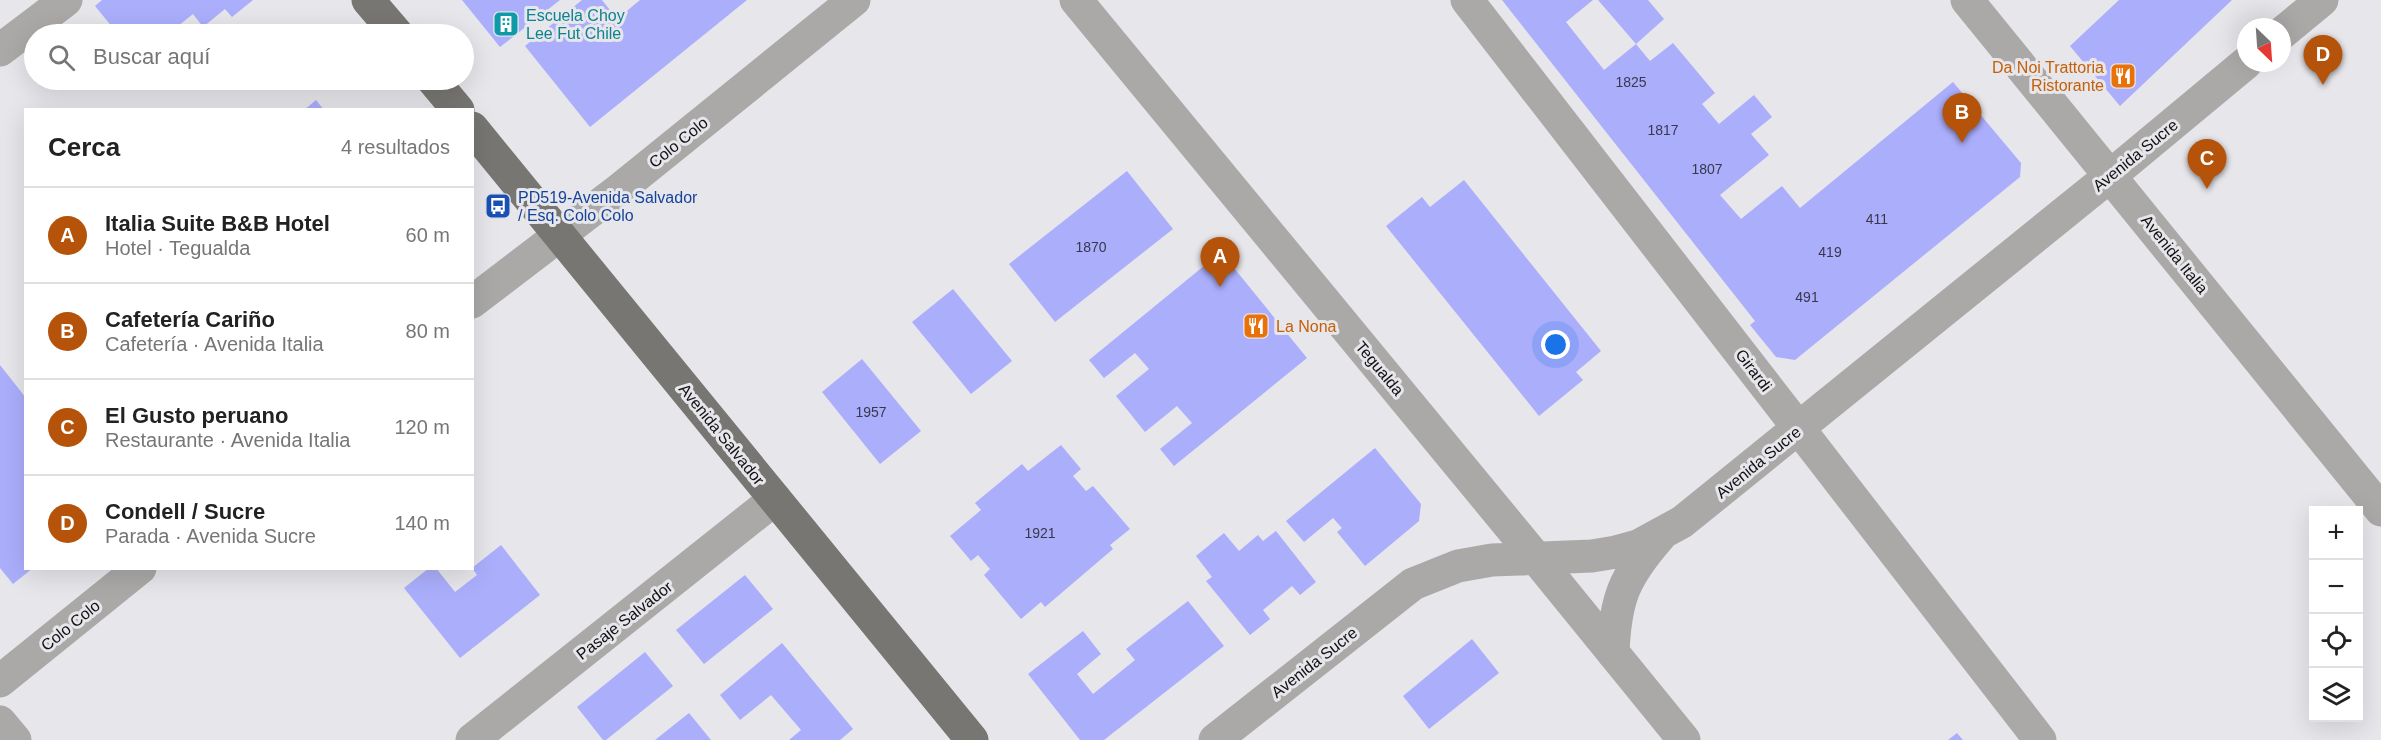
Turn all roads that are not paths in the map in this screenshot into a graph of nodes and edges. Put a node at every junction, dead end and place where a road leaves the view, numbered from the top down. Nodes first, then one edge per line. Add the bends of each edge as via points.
1 (66, 0) edge
2 (368, 0) edge
3 (854, 0) edge
4 (1076, 0) edge
5 (1467, 0) edge
6 (1967, 0) edge
7 (2322, 0) edge
8 (34, 24) edge
9 (388, 24) edge
10 (2291, 26) edge
11 (24, 32) edge
12 (0, 50) edge
13 (2237, 70) edge
14 (441, 90) edge
15 (456, 108) edge
16 (474, 130) edge
17 (2110, 176) junction
18 (559, 234) junction
19 (474, 301) edge
20 (1799, 429) junction
21 (775, 499) junction
22 (2381, 510) edge
23 (1661, 535) junction
24 (1536, 558) junction
25 (138, 570) edge
26 (1613, 653) junction
27 (0, 681) edge
28 (0, 722) edge
29 (15, 740) edge
30 (472, 740) edge
31 (972, 740) edge
32 (1215, 740) edge
33 (1684, 740) edge
34 (2040, 740) edge

1 - 8 street
2 - 9 main road
3 - 18 street, Colo Colo
4 - 24 street, Tegualda
5 - 20 street, Girardi
6 - 17 street, Avenida Italia
7 - 10 street
11 - 12 street
13 - 17 street, Avenida Sucre
14 - 15 main road
16 - 18 main road, Avenida Salvador
17 - 20 street, Avenida Sucre
17 - 22 street, Avenida Italia
18 - 19 street, Colo Colo
18 - 21 main road, Avenida Salvador
20 - 23 street, Avenida Sucre via 1709,502
20 - 34 street, Girardi
21 - 30 street, Pasaje Salvador
21 - 31 main road, Avenida Salvador
23 - 24 street, Avenida Sucre via 1616,552
23 - 26 street via 1623,589 1614,620
24 - 26 street, Tegualda
24 - 32 street, Avenida Sucre via 1458,566 1413,584
25 - 27 street, Colo Colo
26 - 33 street, Tegualda
28 - 29 street

